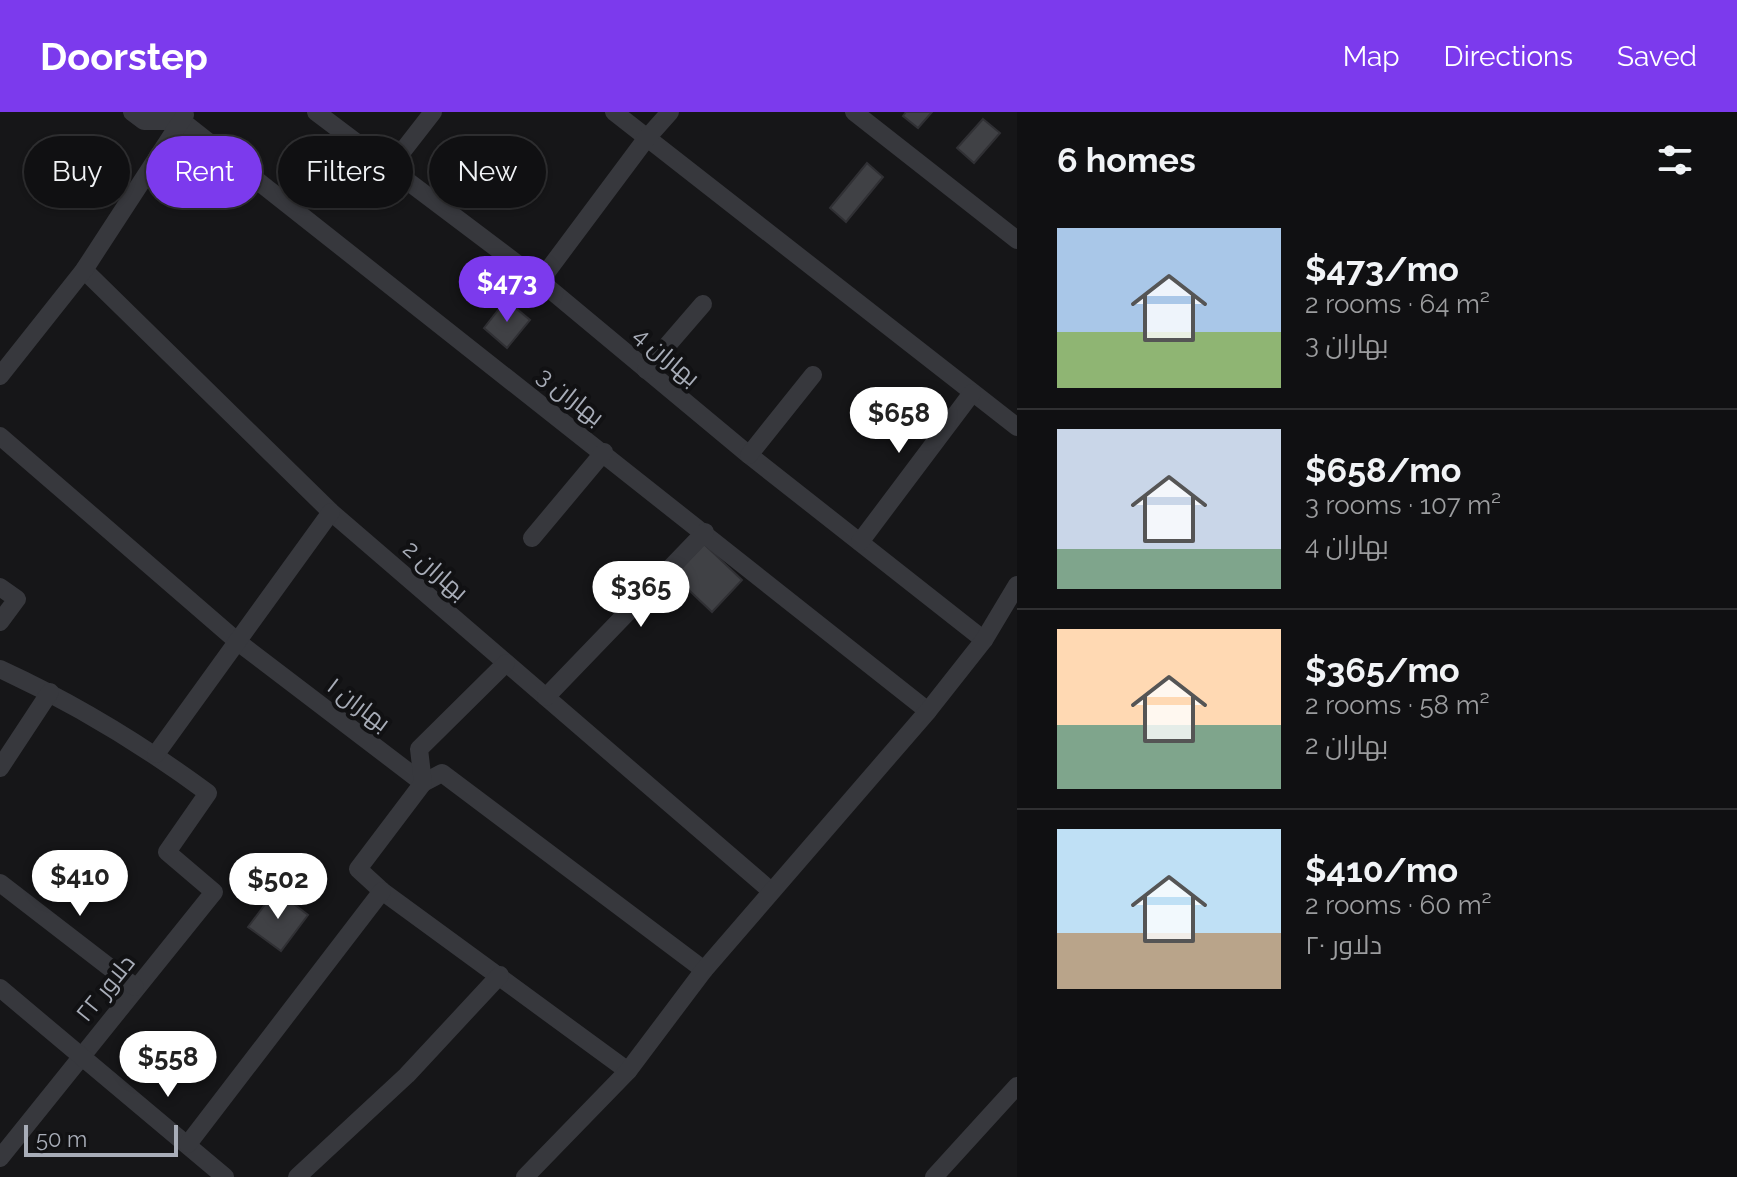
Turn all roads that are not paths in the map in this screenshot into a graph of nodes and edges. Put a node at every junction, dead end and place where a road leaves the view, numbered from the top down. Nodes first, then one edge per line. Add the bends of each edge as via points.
1 (132, 112) edge
2 (316, 112) edge
3 (433, 112) edge
4 (614, 112) edge
5 (670, 112) edge
6 (854, 112) edge
7 (184, 116) edge
8 (349, 136) edge
9 (413, 138) edge
10 (646, 139) junction
11 (413, 183) edge
12 (1017, 240) edge
13 (84, 270) junction
14 (540, 281) junction
15 (703, 304) dead end
16 (646, 370) junction
17 (813, 375) dead end
18 (0, 376) edge
19 (972, 393) junction
20 (1017, 427) edge
21 (0, 436) edge
22 (604, 452) junction
23 (749, 455) junction
24 (331, 512) junction
25 (705, 532) junction
26 (532, 538) dead end
27 (860, 542) junction
28 (1017, 585) edge
29 (0, 587) edge
30 (0, 622) edge
31 (984, 640) junction
32 (238, 642) junction
33 (506, 663) junction
34 (0, 669) edge
35 (50, 692) junction
36 (546, 697) junction
37 (928, 711) junction
38 (156, 754) junction
39 (0, 768) edge
40 (423, 783) junction
41 (0, 883) edge
42 (382, 891) junction
43 (771, 891) junction
44 (704, 970) junction
45 (500, 975) junction
46 (135, 987) junction
47 (0, 988) edge
48 (83, 1054) junction
49 (628, 1071) junction
50 (1017, 1086) edge
51 (188, 1144) junction
52 (0, 1158) edge
53 (225, 1177) edge
54 (297, 1177) edge
55 (525, 1177) edge
56 (934, 1177) edge

1 - 7 street via 144,121
2 - 8 street, بهاران 4
3 - 9 street
4 - 10 street
5 - 10 street
6 - 12 street
7 - 13 street
7 - 22 street, بهاران 3
10 - 14 street
10 - 19 street
11 - 14 street, بهاران 4
13 - 18 street
13 - 24 street, بهاران 2
14 - 16 street, بهاران 4
15 - 16 street
16 - 23 street, بهاران 4
17 - 23 street
19 - 20 street
19 - 27 street
21 - 32 street, بهاران ۱
22 - 25 street, بهاران 3
22 - 26 street
23 - 27 street, بهاران 4
24 - 32 street
24 - 33 street, بهاران 2
25 - 36 street
25 - 37 street, بهاران 3
27 - 31 street, بهاران 4
28 - 31 street
29 - 30 street via 17,599
31 - 37 street
32 - 38 street
32 - 40 street, بهاران ۱
33 - 36 street, بهاران 2
33 - 40 street via 419,749
34 - 35 street
35 - 38 street
35 - 39 street
36 - 43 street, بهاران 2
37 - 43 street
38 - 46 street, دلاور ۲۲ via 208,793 167,852 214,892
40 - 42 street via 358,869
40 - 44 street via 442,773
41 - 46 street
42 - 45 street
42 - 51 street
43 - 44 street
44 - 49 street
45 - 49 street
45 - 54 street via 407,1075
46 - 48 street, دلاور ۲۲
47 - 48 street
48 - 51 street
48 - 52 street, دلاور ۲۲
49 - 55 street
50 - 56 street
51 - 53 street

